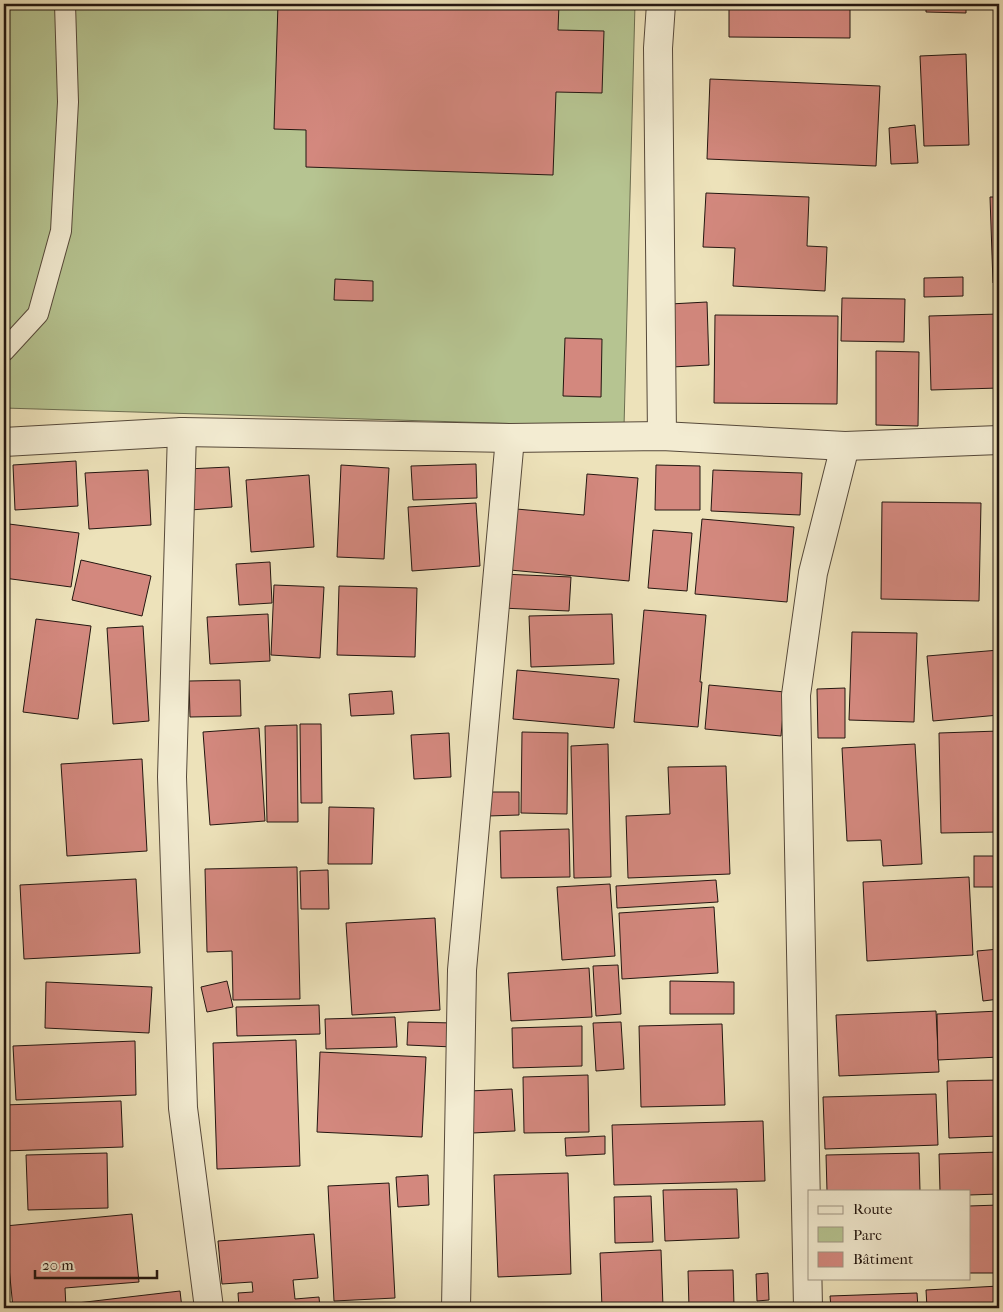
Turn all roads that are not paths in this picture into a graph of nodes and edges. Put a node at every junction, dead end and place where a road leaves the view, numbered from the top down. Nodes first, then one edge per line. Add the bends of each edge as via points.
1 (64, 4) edge
2 (661, 4) edge
3 (4, 351) edge
4 (182, 432) junction
5 (662, 436) junction
6 (510, 438) junction
7 (999, 440) edge
8 (4, 442) edge
9 (845, 446) junction
10 (209, 1308) edge
11 (456, 1308) edge
12 (808, 1308) edge

1 - 3 lane via 68,102 61,232 38,314
2 - 5 street via 658,48
4 - 6 street
4 - 8 street
4 - 10 street via 172,776 183,1108
5 - 6 street
5 - 9 street
6 - 11 street via 462,970
7 - 9 street
9 - 12 street via 813,573 796,696

